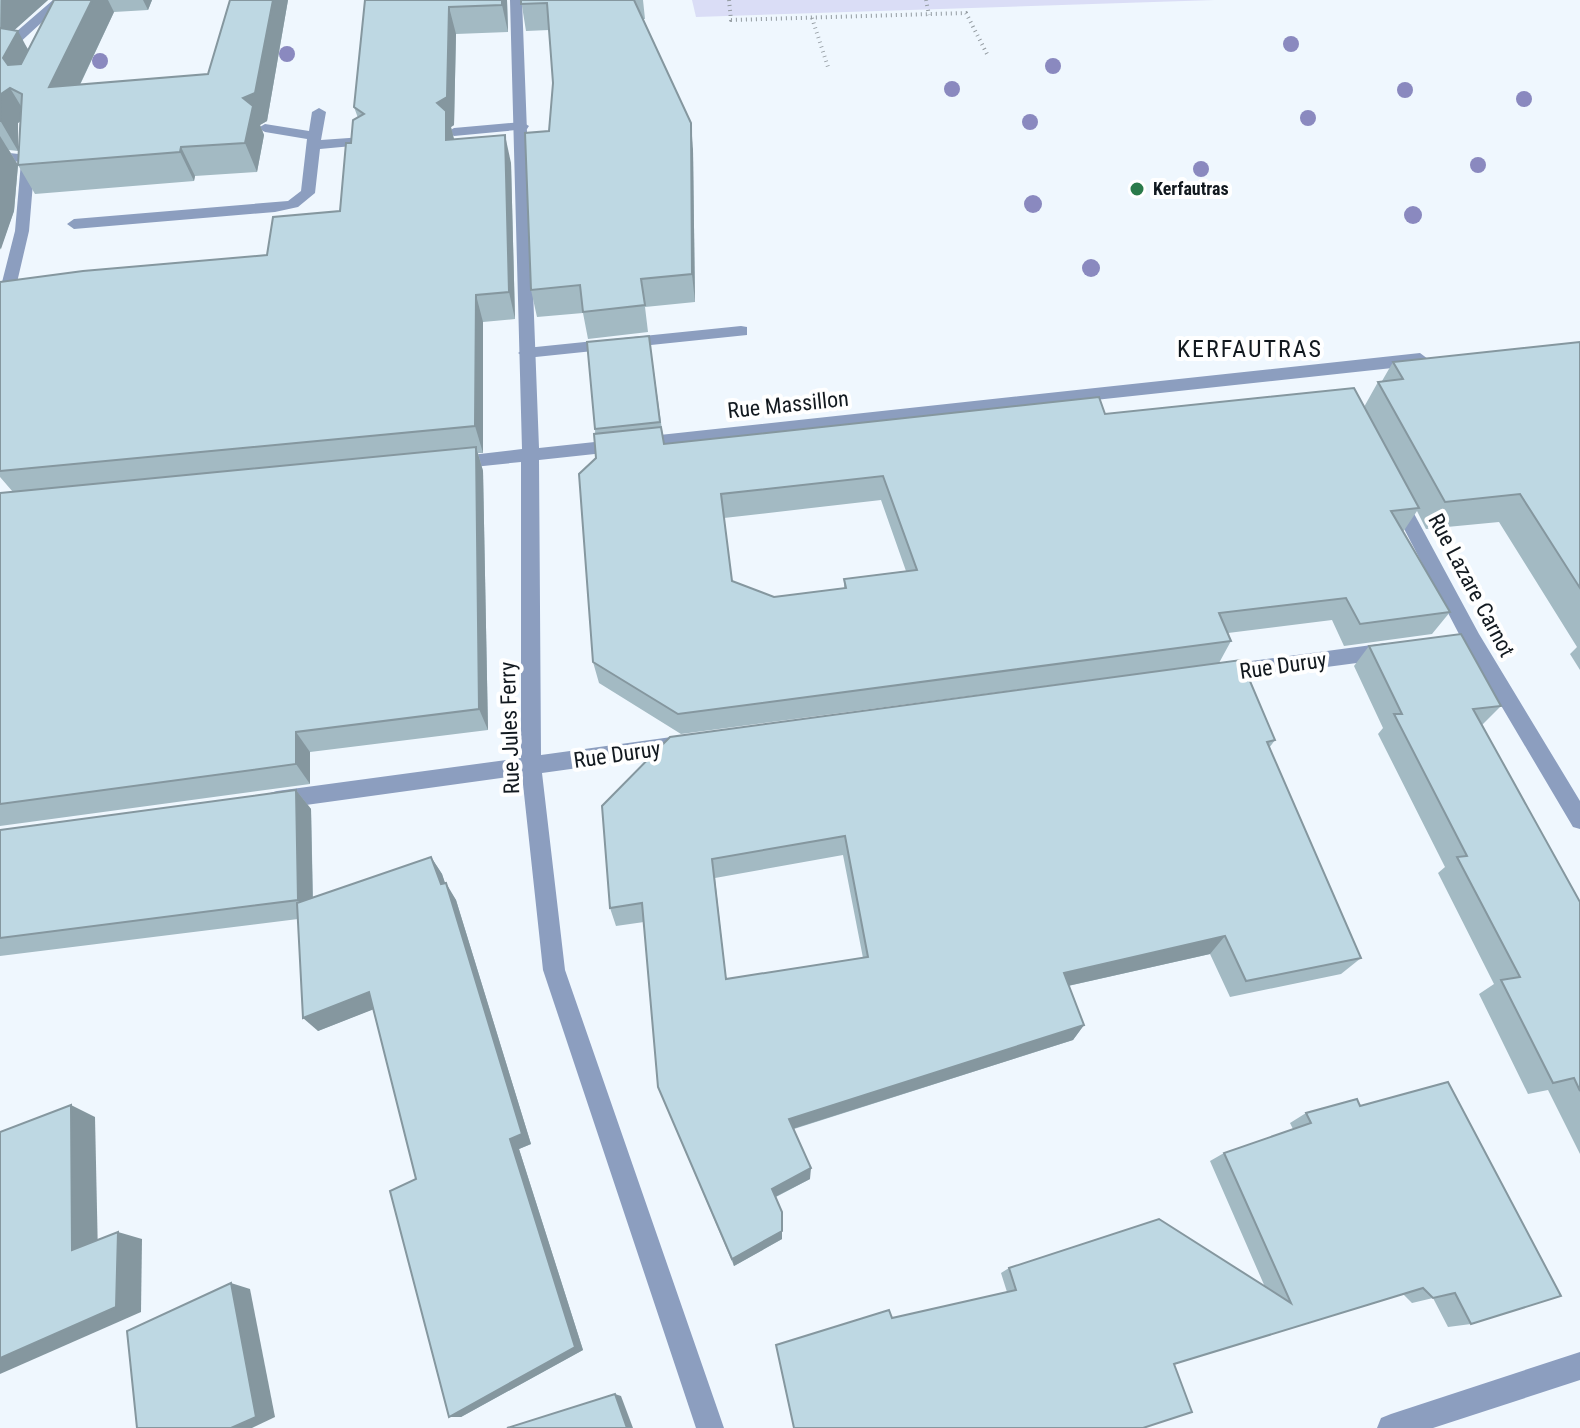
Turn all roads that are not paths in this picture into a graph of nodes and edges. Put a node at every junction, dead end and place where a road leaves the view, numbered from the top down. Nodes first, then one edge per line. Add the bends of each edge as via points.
1 (73, 0) edge
2 (516, 0) edge
3 (32, 52) edge
4 (319, 112) dead end
5 (522, 126) junction
6 (265, 128) dead end
7 (454, 132) dead end
8 (314, 141) junction
9 (363, 141) edge
10 (0, 156) edge
11 (74, 224) dead end
12 (0, 321) edge
13 (741, 331) dead end
14 (526, 353) junction
15 (1439, 357) edge
16 (530, 457) junction
17 (437, 464) edge
18 (1386, 477) edge
19 (1472, 640) junction
20 (1205, 675) edge
21 (704, 742) edge
22 (531, 765) junction
23 (250, 804) edge
24 (1580, 820) edge
25 (1580, 1366) edge
26 (710, 1428) edge
27 (1391, 1428) edge

1 - 3 street via 6,48
2 - 5 street, Rue Jules Ferry
4 - 8 street
5 - 7 street
5 - 14 street, Rue Jules Ferry
6 - 8 street
8 - 9 street
8 - 11 street via 308,193 293,204
10 - 12 street via 28,153 22,231
13 - 14 street
14 - 16 street, Rue Jules Ferry
15 - 16 street, Rue Massillon via 1333,376
16 - 17 street, Rue Massillon
16 - 22 street, Rue Jules Ferry
18 - 19 street, Rue Lazare Carnot
19 - 20 street, Rue Duruy
19 - 24 street, Rue Lazare Carnot
21 - 22 street, Rue Duruy
22 - 23 street, Rue Duruy
22 - 26 street, Rue Jules Ferry via 554,970
25 - 27 street

